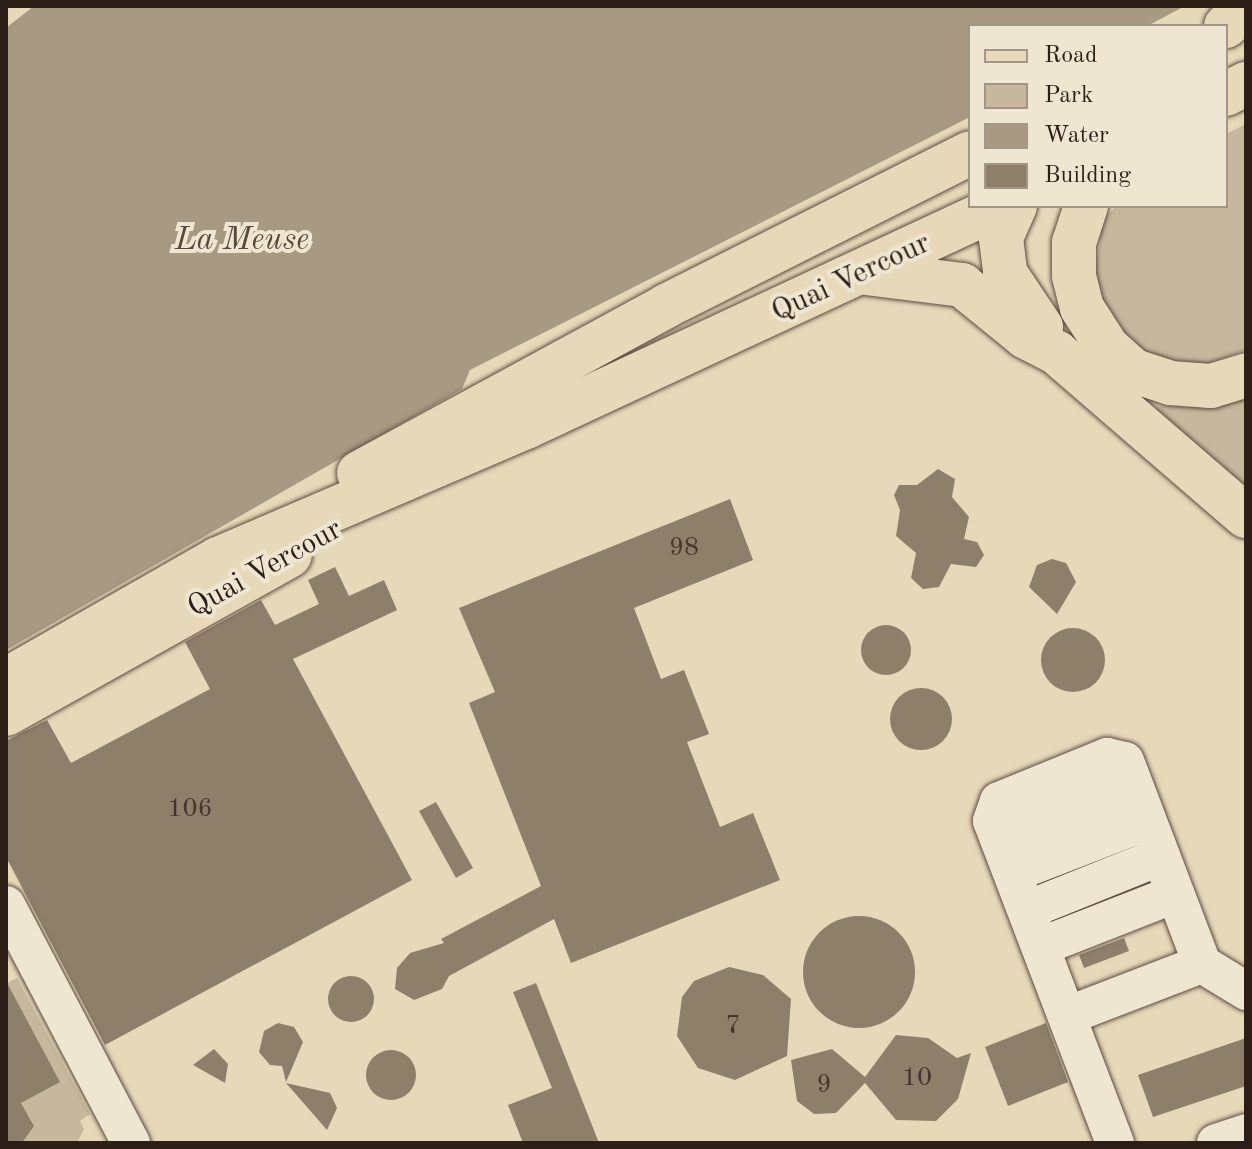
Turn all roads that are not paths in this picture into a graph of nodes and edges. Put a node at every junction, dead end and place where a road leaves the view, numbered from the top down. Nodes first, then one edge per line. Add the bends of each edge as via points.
1 (1246, 7) edge
2 (1228, 24) edge
3 (1246, 84) edge
4 (1228, 93) edge
5 (968, 154) edge
6 (997, 208) edge
7 (1014, 208) edge
8 (1085, 208) edge
9 (866, 273) junction
10 (1057, 353) junction
11 (1246, 375) edge
12 (526, 427) junction
13 (1246, 516) edge
14 (218, 559) junction
15 (6, 680) edge
16 (6, 714) edge
17 (1147, 821) junction
18 (1006, 856) junction
19 (1161, 856) junction
20 (1175, 894) junction
21 (6, 905) edge
22 (1027, 910) junction
23 (1042, 946) junction
24 (1202, 964) junction
25 (1246, 991) edge
26 (1069, 1015) junction
27 (1246, 1133) edge
28 (131, 1143) edge
29 (1115, 1143) edge
30 (1216, 1143) edge

1 - 2 main road
3 - 4 main road
5 - 14 main road via 413,442
6 - 9 main road, Quai Vercour
7 - 10 main road via 1001,238 1005,273
8 - 11 main road via 1074,242 1074,276 1089,323 1113,354 1150,378 1191,387
9 - 10 main road via 962,285 1026,337
9 - 12 main road, Quai Vercour
10 - 13 main road
12 - 14 main road, Quai Vercour
12 - 16 main road, Quai Vercour
14 - 15 main road, Quai Vercour
17 - 18 street
17 - 18 street via 1125,761 1107,757 999,801 992,821
17 - 19 street
18 - 22 street
19 - 20 street
19 - 22 street
20 - 23 street
20 - 24 street
21 - 28 street
22 - 23 street
23 - 26 street
24 - 25 street
24 - 26 street
26 - 29 street
27 - 30 street

